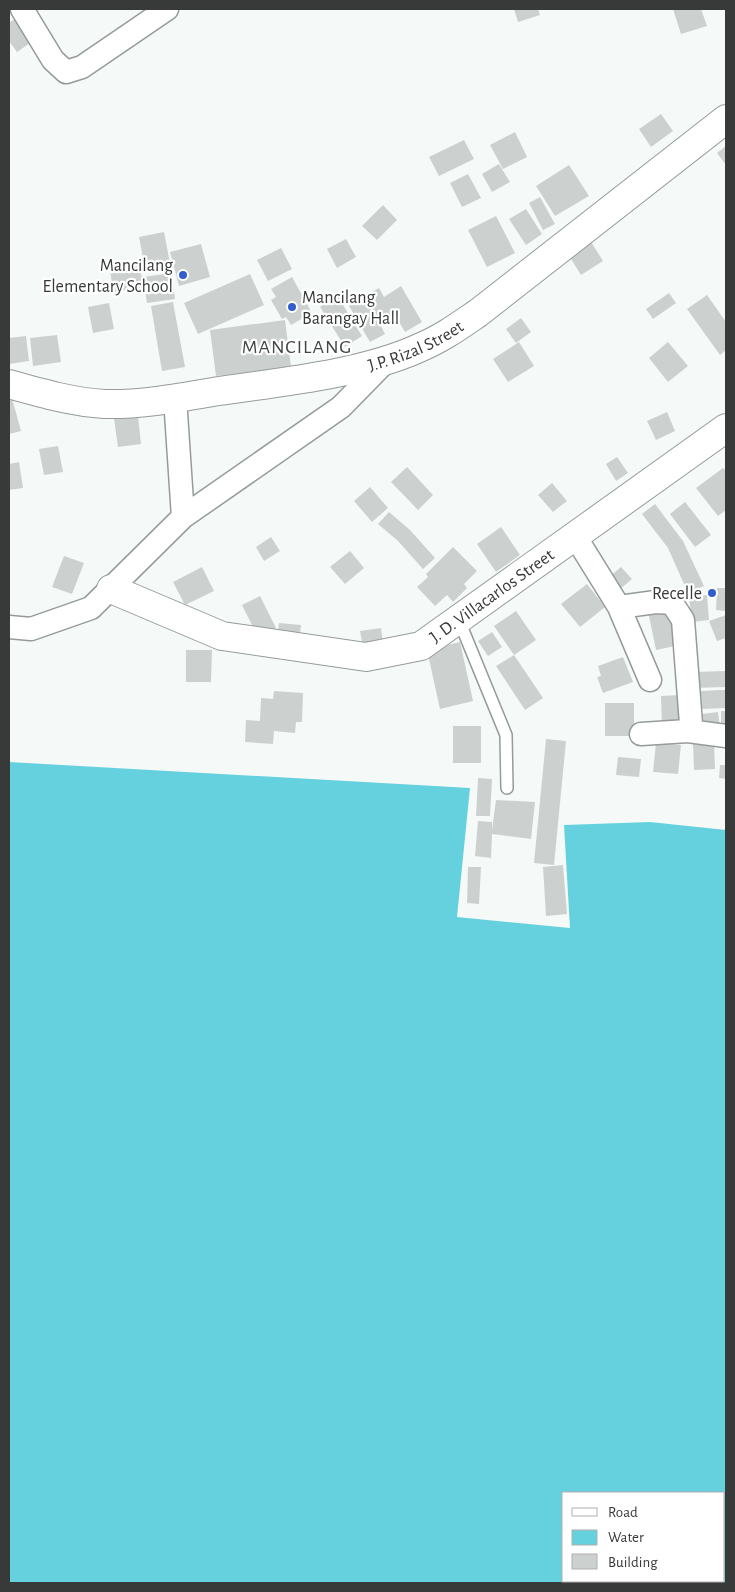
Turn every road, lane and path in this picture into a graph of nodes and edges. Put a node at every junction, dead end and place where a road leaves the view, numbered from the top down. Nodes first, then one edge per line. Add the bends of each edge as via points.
1 (22, 9) edge
2 (167, 9) edge
3 (726, 119) edge
4 (388, 359) junction
5 (9, 384) edge
6 (175, 398) junction
7 (726, 428) edge
8 (183, 517) junction
9 (575, 536) junction
10 (111, 589) junction
11 (619, 607) junction
12 (458, 618) junction
13 (9, 627) edge
14 (650, 680) dead end
15 (688, 731) junction
16 (641, 734) dead end
17 (726, 736) edge
18 (507, 788) dead end

1 - 2 street via 53,60 66,72 82,67
3 - 4 main road, J.P. Rizal Street via 478,313 444,336
4 - 6 main road, J.P. Rizal Street via 345,371
4 - 8 street via 341,407
5 - 6 main road, J.P. Rizal Street via 64,399 106,404
6 - 8 street
7 - 9 main road, J. D. Villacarlos Street
8 - 10 street
9 - 11 street
9 - 12 main road, J. D. Villacarlos Street
10 - 12 main road, J. D. Villacarlos Street via 222,636 366,657 421,646
10 - 13 street via 91,608 31,629
11 - 14 street
11 - 15 street via 656,602 672,603 678,608 683,620 691,724
12 - 18 lane via 506,735
15 - 16 street
15 - 17 street

